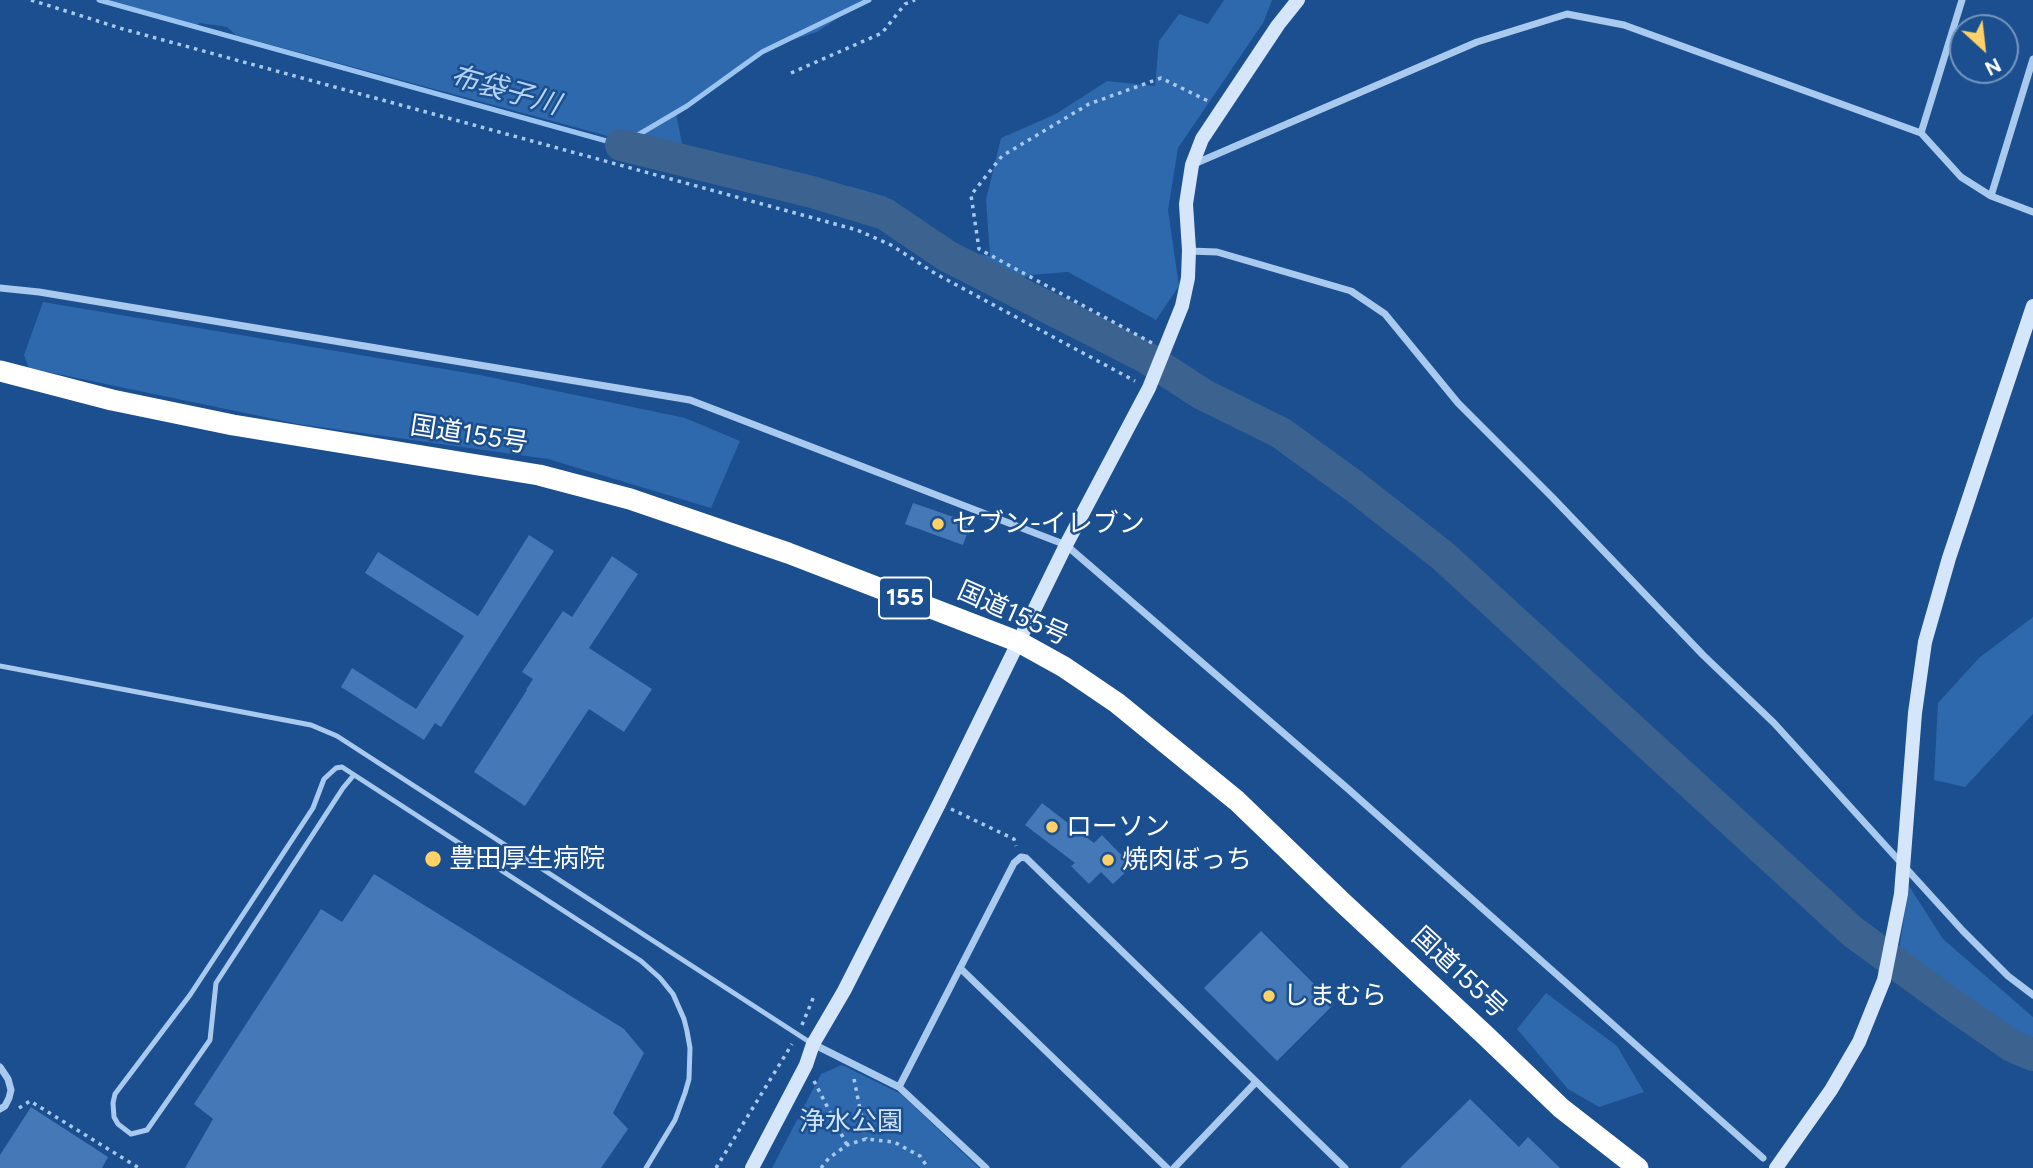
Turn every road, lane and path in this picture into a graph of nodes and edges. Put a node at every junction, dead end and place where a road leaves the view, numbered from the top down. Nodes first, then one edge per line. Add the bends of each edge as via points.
1 (31, 0) edge
2 (915, 0) edge
3 (1298, 0) edge
4 (1962, 0) edge
5 (2033, 59) edge
6 (790, 73) dead end
7 (1223, 108) junction
8 (1921, 133) junction
9 (1192, 165) junction
10 (1991, 196) junction
11 (2033, 212) edge
12 (1189, 250) junction
13 (0, 288) edge
14 (2033, 306) edge
15 (1165, 351) junction
16 (0, 371) edge
17 (1149, 388) junction
18 (1066, 545) junction
19 (1019, 642) junction
20 (0, 666) edge
21 (353, 776) junction
22 (939, 804) junction
23 (1021, 858) junction
24 (1904, 865) junction
25 (960, 968) junction
26 (2033, 995) edge
27 (814, 996) dead end
28 (798, 1034) junction
29 (813, 1044) junction
30 (851, 1063) junction
31 (806, 1065) junction
32 (0, 1067) edge
33 (1256, 1082) junction
34 (899, 1087) junction
35 (19, 1108) dead end
36 (0, 1109) edge
37 (866, 1139) junction
38 (847, 1145) junction
39 (1763, 1158) dead end
40 (139, 1168) edge
41 (646, 1168) edge
42 (716, 1168) edge
43 (752, 1168) edge
44 (821, 1168) edge
45 (928, 1168) edge
46 (986, 1168) edge
47 (1167, 1168) edge
48 (1174, 1168) edge
49 (1346, 1168) edge
50 (1638, 1168) edge
51 (1776, 1168) edge

1 - 17 path via 857,230
2 - 6 path via 905,4 882,33
3 - 7 street
4 - 8 street
5 - 10 street
7 - 9 street via 1202,139
7 - 15 path via 1161,78 1089,104 1002,156 971,195 979,249
8 - 9 street via 1624,25 1567,14 1477,42
8 - 10 street via 1961,177
9 - 12 street via 1186,204
10 - 11 street
12 - 15 street via 1182,306
12 - 24 street via 1217,252 1351,291 1385,314 1458,403 1774,723
13 - 18 street via 690,400
14 - 24 street via 1925,642
15 - 17 street
16 - 19 highway, 国道155号 / 155 via 233,425 539,475 617,495 788,553
17 - 18 street
18 - 19 street
18 - 39 street
19 - 22 street
19 - 50 highway, 国道155号 / 155 via 1116,703 1237,801 1561,1108
20 - 28 lane via 311,725 337,736
21 - 21 lane via 216,982 209,1040 147,1130 131,1134 114,1117 115,1094 190,995 313,808 324,779 342,767
21 - 41 lane via 641,961 673,994 687,1031 689,1079 675,1120
22 - 23 path via 1014,839
22 - 29 street
23 - 25 street via 1014,863
23 - 33 street via 1030,860
24 - 26 street via 1963,931
24 - 51 street via 1884,981 1859,1042
25 - 34 street
25 - 47 street
27 - 28 path
28 - 29 lane
28 - 42 path
29 - 30 street
29 - 31 street
30 - 34 street
30 - 37 path
31 - 38 path
31 - 43 street
32 - 36 street via 11,1090
33 - 48 street
33 - 49 street
34 - 46 street
35 - 40 path via 30,1101
37 - 38 path
37 - 45 path via 894,1142 920,1156
38 - 44 path

